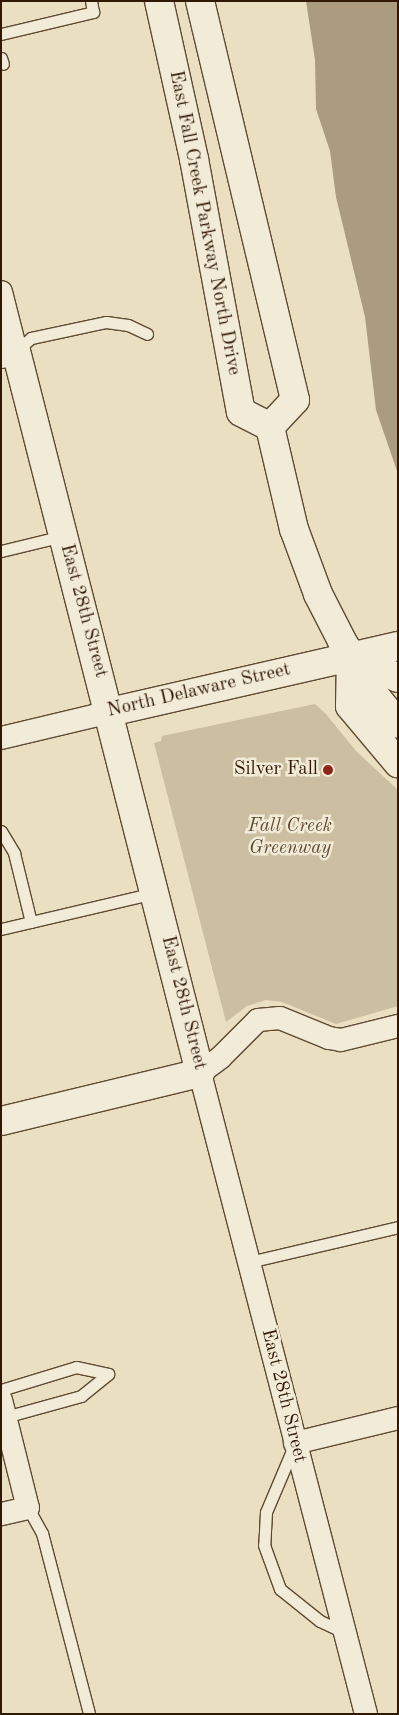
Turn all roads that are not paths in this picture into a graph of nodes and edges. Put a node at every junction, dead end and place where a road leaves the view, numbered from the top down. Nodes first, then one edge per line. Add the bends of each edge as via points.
1 (91, 1) edge
2 (159, 1) edge
3 (200, 1) edge
4 (1, 34) edge
5 (1, 292) edge
6 (147, 334) dead end
7 (9, 352) edge
8 (270, 427) junction
9 (63, 536) junction
10 (1, 551) edge
11 (398, 646) edge
12 (351, 656) junction
13 (398, 678) edge
14 (110, 712) junction
15 (398, 724) edge
16 (1, 738) edge
17 (398, 763) edge
18 (1, 831) edge
19 (155, 893) junction
20 (31, 922) junction
21 (1, 930) edge
22 (398, 1026) edge
23 (200, 1073) junction
24 (1, 1122) edge
25 (398, 1227) edge
26 (249, 1262) junction
27 (1, 1390) edge
28 (3, 1408) edge
29 (398, 1418) edge
30 (295, 1443) junction
31 (28, 1508) junction
32 (1, 1514) edge
33 (345, 1633) junction
34 (89, 1714) edge
35 (366, 1714) edge

1 - 4 lane via 93,12
2 - 8 main road, East Fall Creek Parkway North Drive via 194,159 241,412
3 - 8 main road via 295,400
5 - 7 street, East 28th Street
6 - 7 lane via 128,324 106,322 31,338
7 - 9 main road, East 28th Street
8 - 12 main road via 299,545 323,606
9 - 10 lane
9 - 14 main road, East 28th Street
11 - 12 main road, North Delaware Street
12 - 13 main road
12 - 14 main road, North Delaware Street
12 - 15 main road
12 - 17 main road via 350,706
14 - 16 street, North Delaware Street
14 - 19 main road, East 28th Street
18 - 20 lane via 14,853
19 - 20 lane
19 - 23 main road, East 28th Street
20 - 21 lane
22 - 23 street via 341,1040 280,1018 258,1020
23 - 24 main road
23 - 26 street, East 28th Street
25 - 26 lane
26 - 30 street, East 28th Street
27 - 28 lane via 76,1367 108,1374 81,1396
28 - 31 street
29 - 30 street
30 - 33 street, East 28th Street
30 - 33 lane via 266,1512 264,1546 280,1589 320,1621
31 - 32 street
31 - 34 lane via 42,1532
33 - 35 street, East 28th Street

